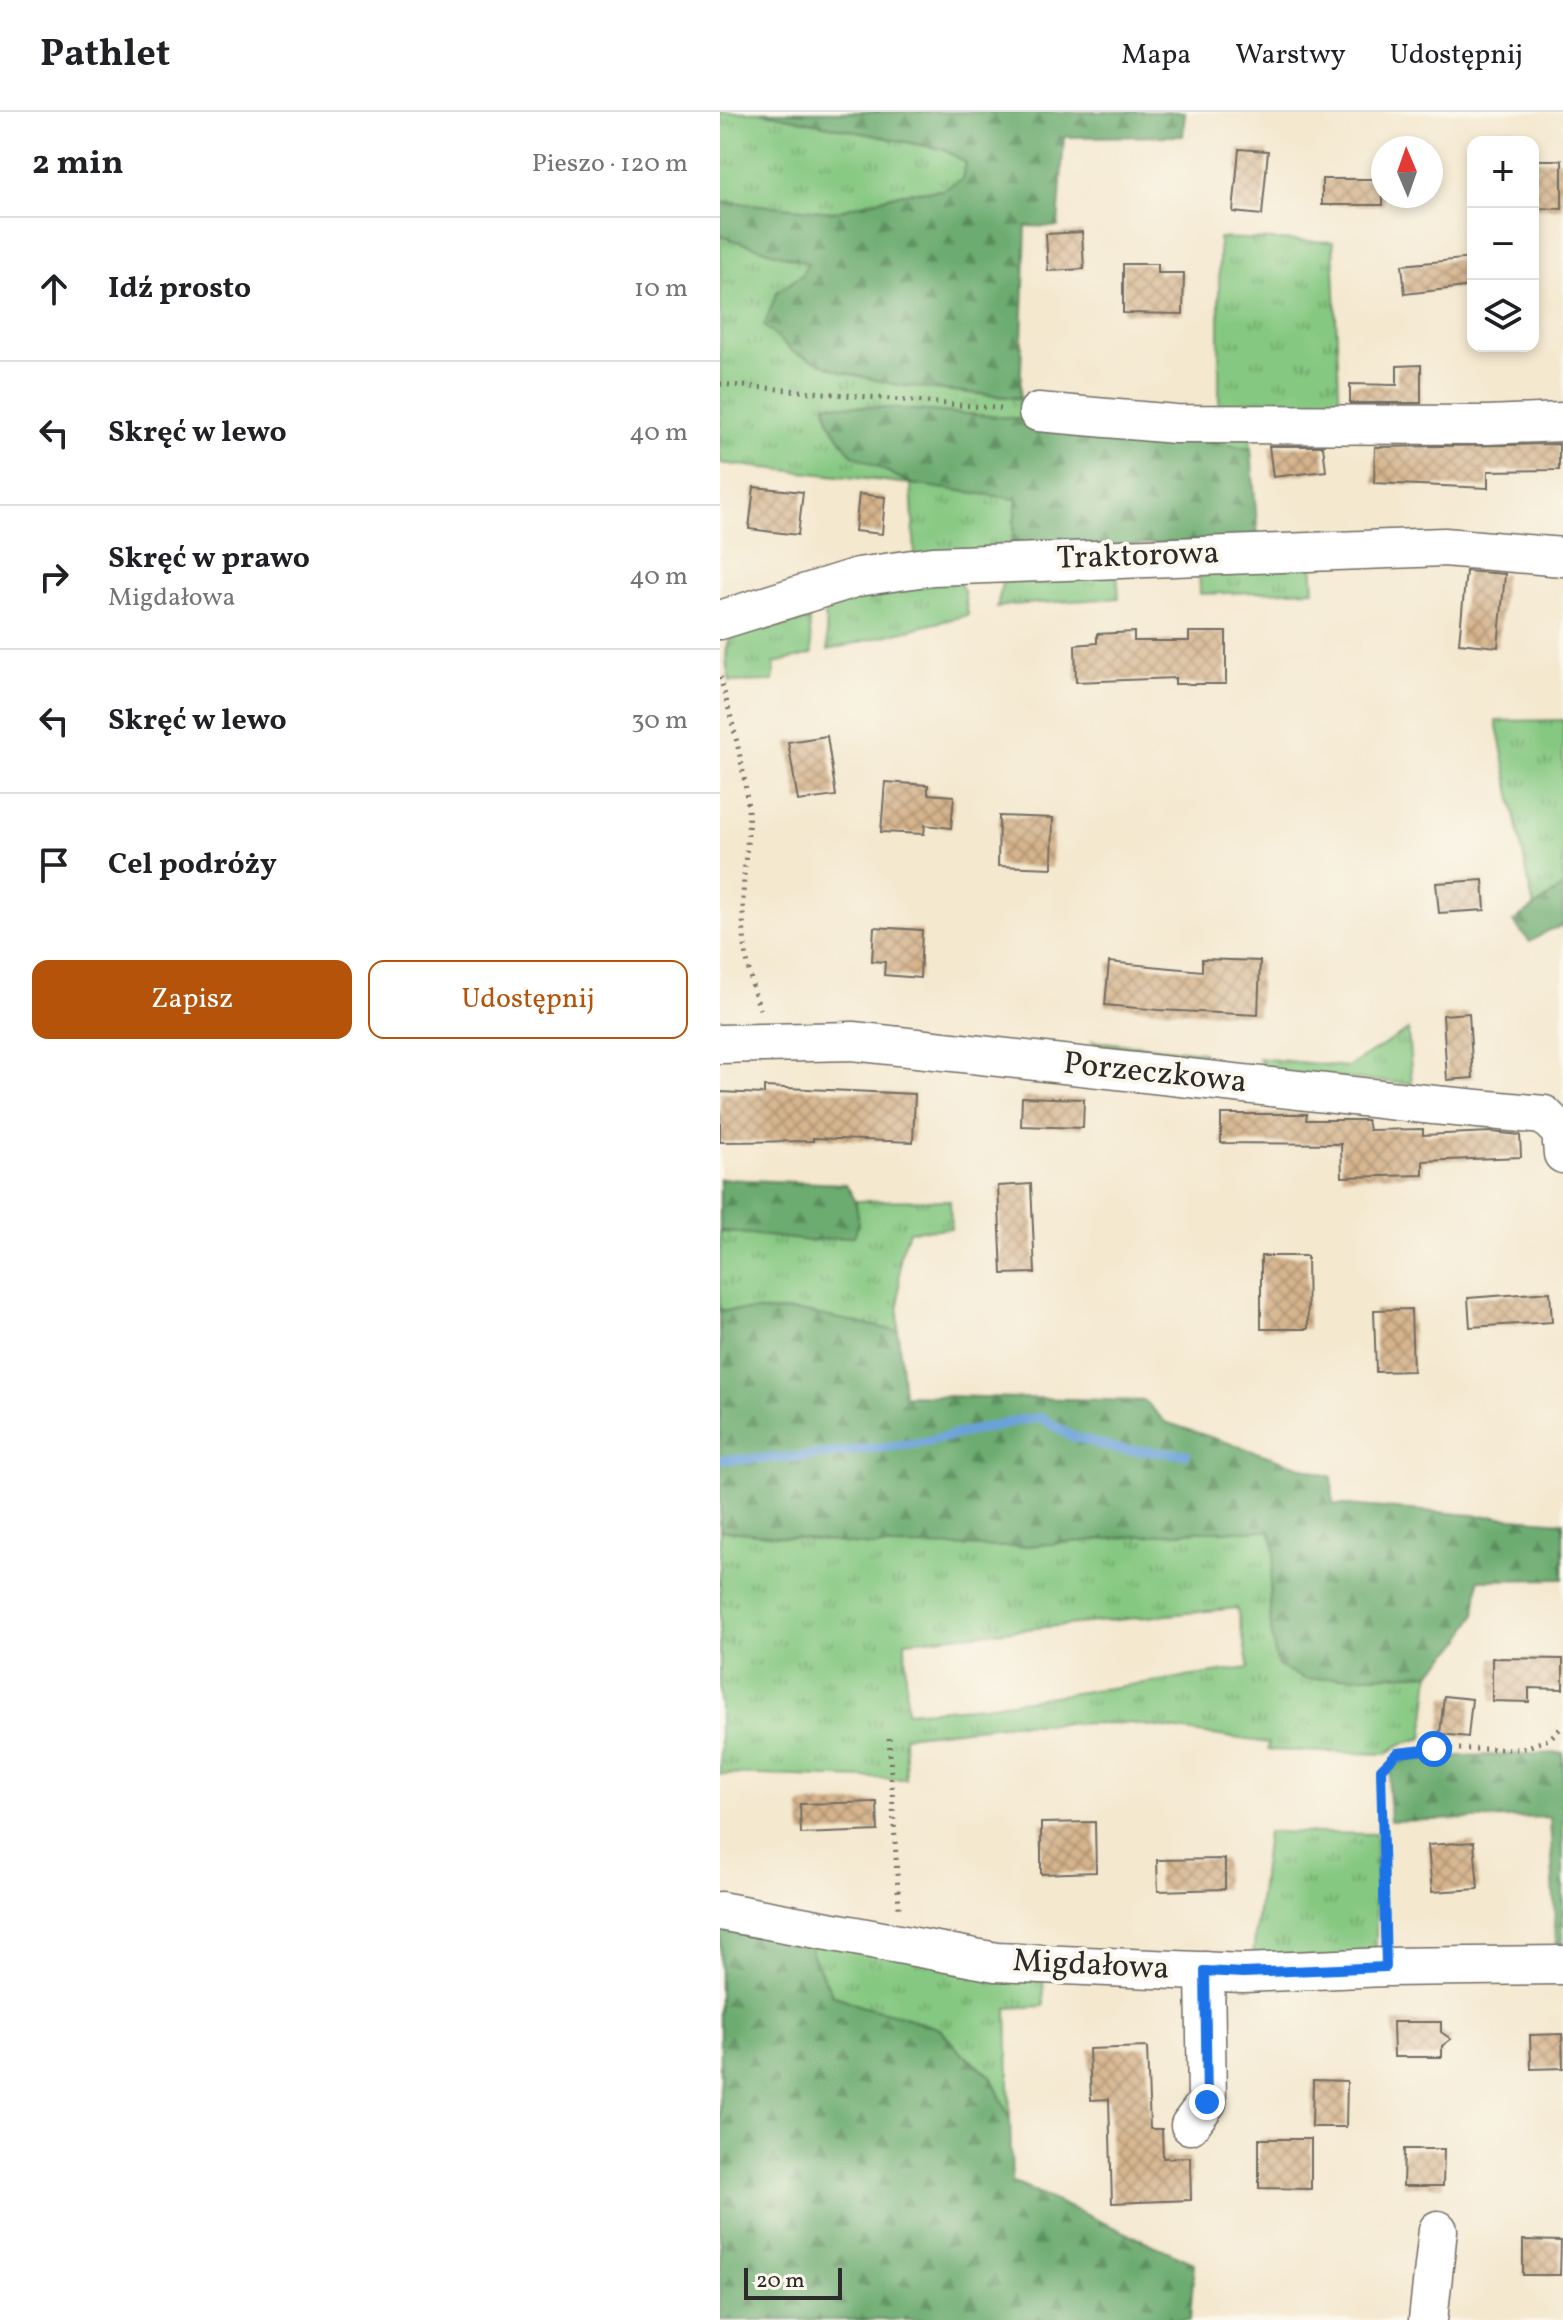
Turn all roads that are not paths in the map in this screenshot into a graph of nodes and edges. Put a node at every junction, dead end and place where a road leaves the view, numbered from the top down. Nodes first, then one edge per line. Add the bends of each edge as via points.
1 (1038, 412) road end
2 (1563, 422) edge
3 (1563, 557) edge
4 (720, 620) edge
5 (720, 1044) edge
6 (1563, 1154) edge
7 (720, 1911) edge
8 (1563, 1965) edge
9 (1205, 1971) junction
10 (1190, 2125) dead end
11 (1438, 2230) dead end
12 (1428, 2320) edge

1 - 2 street via 1175,424
3 - 4 street, Traktorowa via 1444,547 933,566 858,577
5 - 6 street, Porzeczkowa via 853,1041 1544,1115 1561,1132
7 - 9 street, Migdałowa via 996,1962
8 - 9 street, Migdałowa
9 - 10 street via 1207,2102
11 - 12 street

